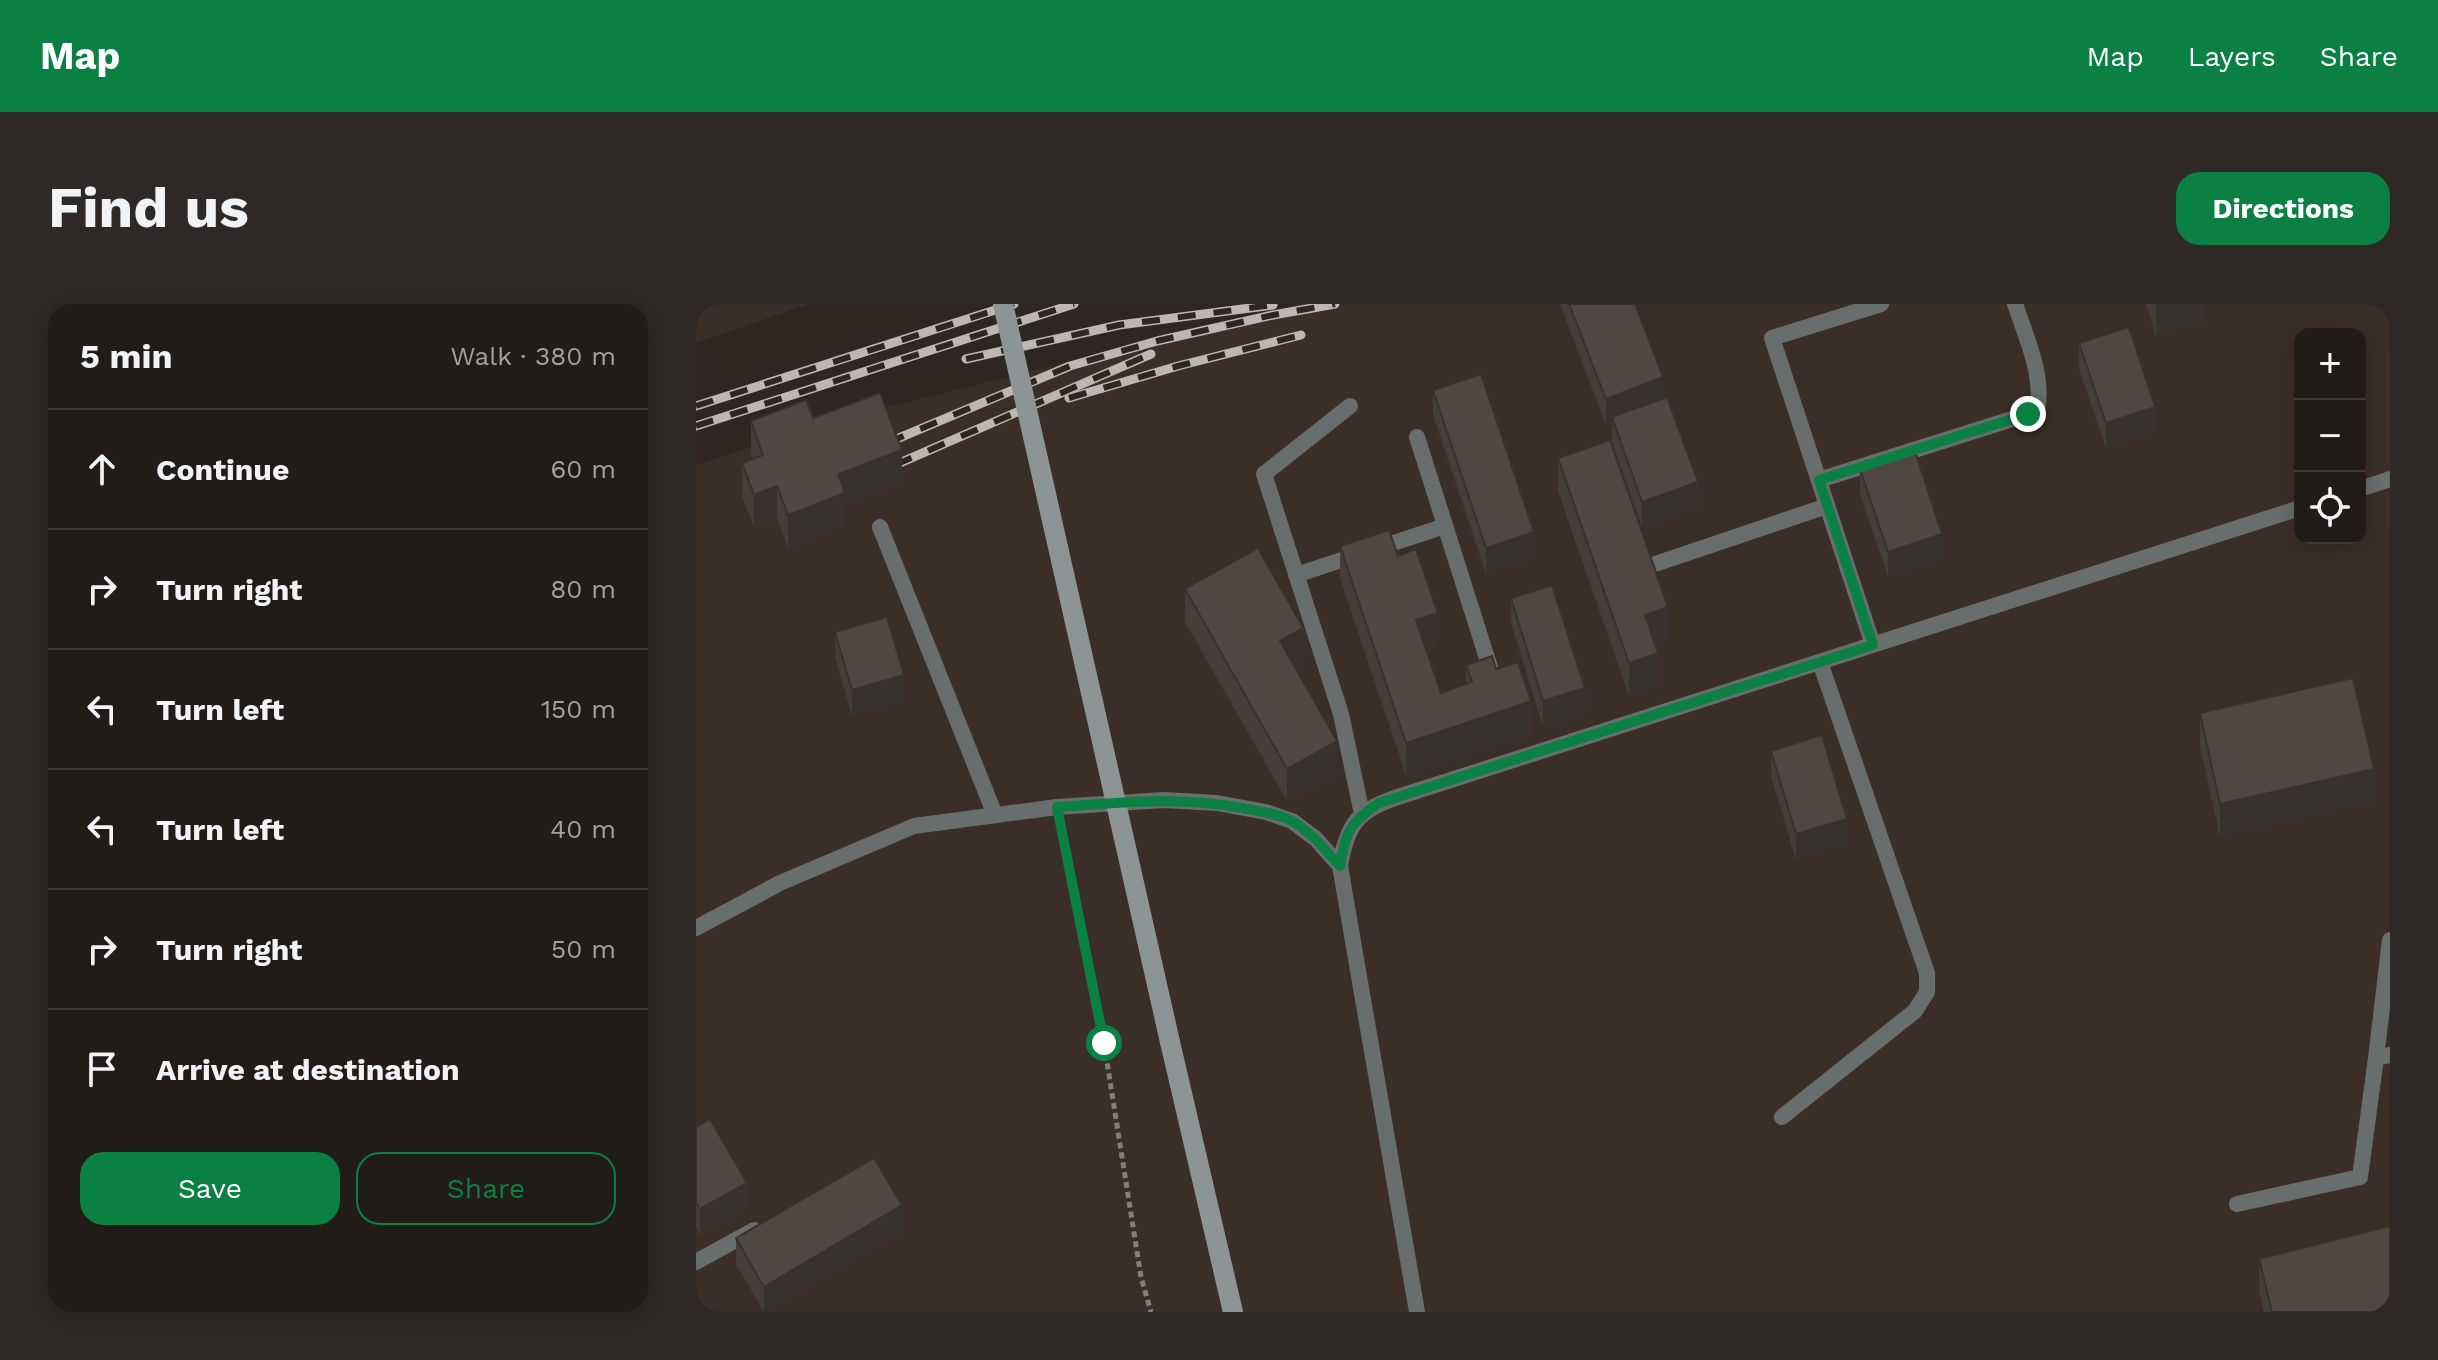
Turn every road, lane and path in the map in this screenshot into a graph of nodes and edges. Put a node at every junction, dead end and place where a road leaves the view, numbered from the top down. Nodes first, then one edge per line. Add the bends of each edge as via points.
1 (1003, 304) edge
2 (1881, 304) edge
3 (2015, 304) edge
4 (1350, 406) dead end
5 (1417, 437) dead end
6 (2390, 479) edge
7 (1819, 480) junction
8 (2366, 487) edge
9 (1827, 506) junction
10 (2294, 510) edge
11 (1445, 526) junction
12 (880, 527) dead end
13 (1655, 564) edge
14 (1296, 575) junction
15 (1873, 645) junction
16 (1820, 662) junction
17 (1493, 677) edge
18 (1057, 807) junction
19 (1362, 814) junction
20 (995, 815) junction
21 (1340, 866) junction
22 (696, 928) edge
23 (2390, 940) edge
24 (2383, 1056) edge
25 (1782, 1117) dead end
26 (2237, 1204) dead end
27 (766, 1224) edge
28 (696, 1262) edge
29 (1151, 1312) edge
30 (1233, 1312) edge
31 (1417, 1312) edge

1 - 30 main road, bridge
2 - 7 lane via 1772,338
3 - 7 lane via 2040,389 2038,405 2028,414
4 - 14 lane via 1264,474
5 - 11 lane
6 - 8 lane
7 - 9 lane
9 - 13 lane
9 - 15 lane
10 - 15 lane
11 - 14 lane
11 - 17 lane
12 - 20 lane
14 - 19 lane via 1341,714
15 - 16 lane
16 - 19 lane via 1379,803
16 - 25 lane via 1927,973 1927,992 1915,1011
18 - 20 lane
18 - 21 lane via 1164,800 1266,812 1292,821
18 - 29 path
19 - 21 lane via 1344,841
20 - 22 lane via 914,826 780,883
21 - 31 lane
23 - 24 lane
24 - 26 lane via 2360,1177
27 - 28 lane

